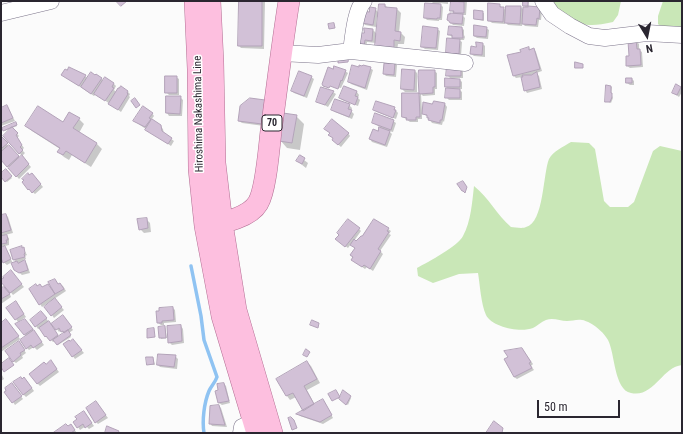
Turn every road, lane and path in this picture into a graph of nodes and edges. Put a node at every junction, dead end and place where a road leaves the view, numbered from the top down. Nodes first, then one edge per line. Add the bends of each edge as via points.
1 (52, 1) edge
2 (195, 1) edge
3 (210, 1) edge
4 (289, 1) edge
5 (364, 1) edge
6 (543, 1) edge
7 (1, 13) edge
8 (682, 35) edge
9 (351, 51) junction
10 (281, 53) junction
11 (465, 63) dead end
12 (214, 225) junction
13 (250, 429) edge
14 (272, 433) edge

1 - 7 street
2 - 12 main road, Hiroshima Nakashima Line via 199,169
3 - 12 main road, Hiroshima Nakashima Line via 215,163
4 - 10 main road, 70
5 - 9 street via 358,14
6 - 8 street via 552,14 589,36 605,38 647,33
9 - 10 street via 318,55
9 - 11 street
10 - 12 main road, 70 via 264,188 259,203 240,217
12 - 13 main road, Hiroshima Nakashima Line via 222,316
12 - 14 main road, Hiroshima Nakashima Line

